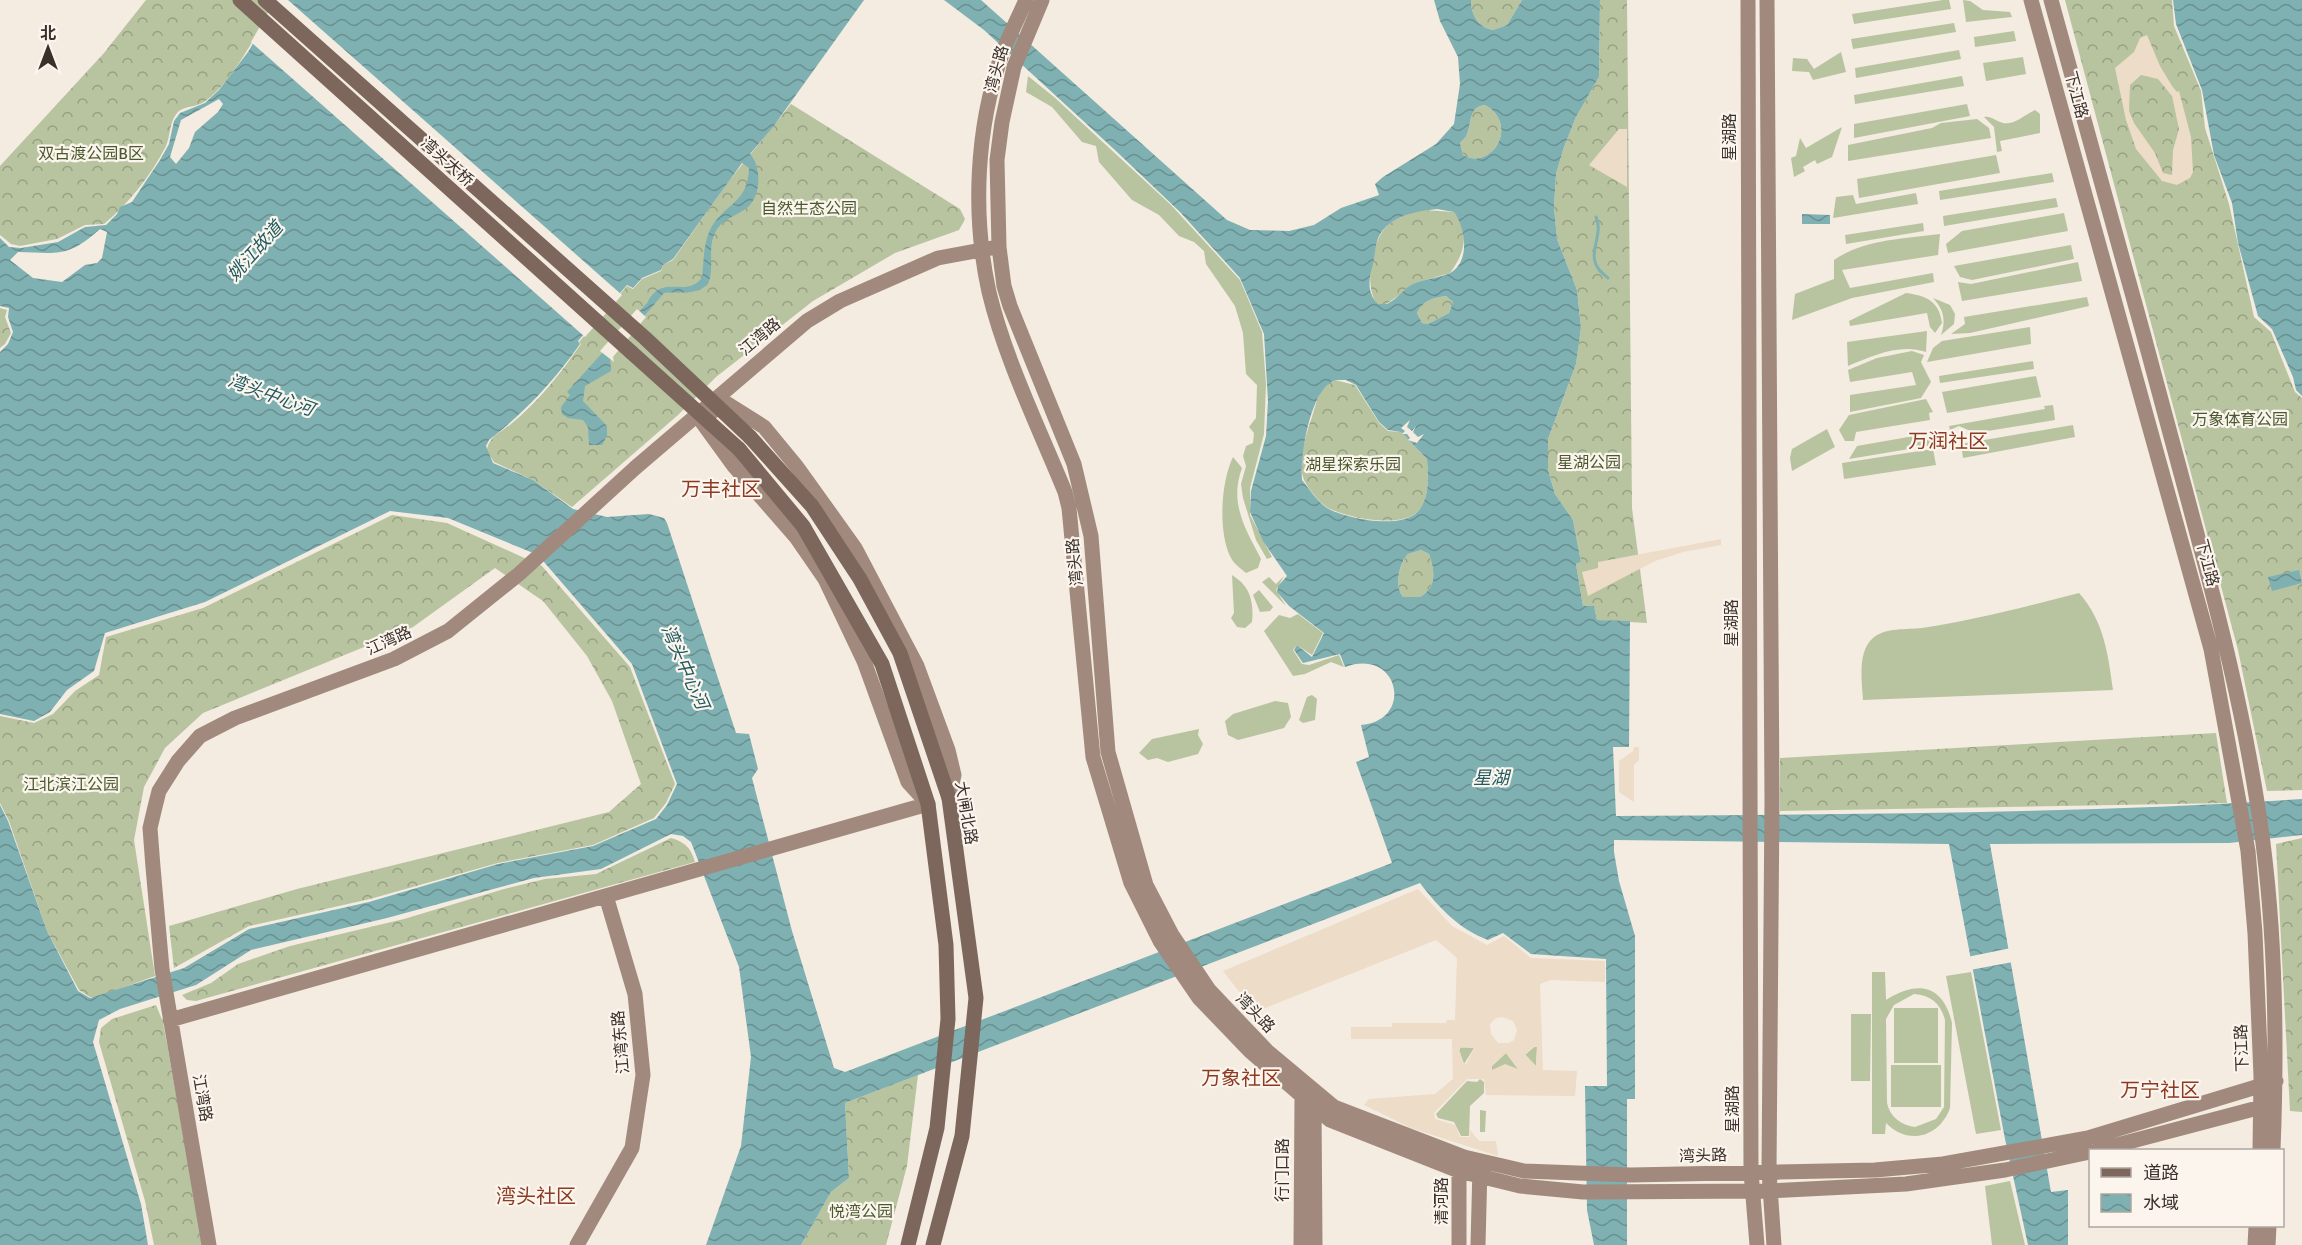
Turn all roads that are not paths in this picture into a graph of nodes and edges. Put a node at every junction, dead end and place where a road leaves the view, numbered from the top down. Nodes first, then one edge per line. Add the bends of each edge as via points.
1 (240, 0) edge
2 (265, 0) edge
3 (1026, 0) edge
4 (1042, 0) edge
5 (1748, 0) edge
6 (1767, 0) edge
7 (2031, 0) edge
8 (2051, 0) edge
9 (1025, 19) junction
10 (1011, 54) junction
11 (999, 247) junction
12 (983, 249) junction
13 (750, 437) joint
14 (1771, 603) junction
15 (1750, 604) junction
16 (948, 798) junction
17 (928, 804) junction
18 (606, 896) junction
19 (1166, 938) junction
20 (1191, 976) junction
21 (170, 1020) junction
22 (2268, 1083) junction
23 (1302, 1095) junction
24 (2268, 1106) junction
25 (1314, 1107) junction
26 (2102, 1149) edge
27 (2260, 1149) edge
28 (2272, 1149) edge
29 (2089, 1152) edge
30 (2048, 1154) junction
31 (1461, 1164) junction
32 (1480, 1168) junction
33 (1751, 1172) junction
34 (1769, 1172) junction
35 (1752, 1191) junction
36 (1770, 1191) junction
37 (2256, 1227) edge
38 (2269, 1227) edge
39 (209, 1245) edge
40 (577, 1245) edge
41 (908, 1245) edge
42 (933, 1245) edge
43 (1300, 1245) edge
44 (1315, 1245) edge
45 (1460, 1245) edge
46 (1478, 1245) edge
47 (1756, 1245) edge
48 (1774, 1245) edge
49 (2254, 1245) edge
50 (2268, 1245) edge

1 - 17 main road, 湾头大桥, bridge via 740,449 803,526 882,664
2 - 13 main road, 湾头大桥, bridge via 645,338
3 - 9 main road, 湾头路
4 - 9 main road, 湾头路
5 - 15 main road, 星湖路
6 - 14 main road
7 - 22 main road, 下江路 via 2205,627 2247,844
8 - 22 main road, 下江路 via 2226,639 2264,846 2271,933
9 - 10 main road, 湾头路
10 - 11 main road, 湾头路 via 997,160
10 - 12 main road, 湾头路 via 981,143
11 - 12 main road, 江湾路
11 - 19 main road, 湾头路 via 1010,306 1074,464 1085,501 1110,766
12 - 19 main road, 湾头路 via 999,325 1065,492 1077,575 1093,757 1131,884
12 - 21 main road, 江湾路 via 938,258 840,300 807,321 519,574 448,631 367,670 235,718 200,736 159,790 150,828
13 - 16 main road, 大闸北路 via 812,506 860,579 900,653
14 - 15 main road
14 - 34 main road
15 - 33 main road, 星湖路
16 - 17 main road via 954,776 948,750 917,666 855,548 764,427 723,401 702,422 734,466 796,537 825,579 864,661 908,782
16 - 42 main road, 大闸北路 via 976,998 962,1136
17 - 18 main road
17 - 41 main road via 946,945 948,1019 937,1128
18 - 21 main road
18 - 40 main road, 江湾东路 via 635,994 644,1075 632,1148
19 - 20 main road, 湾头路
20 - 23 main road, 湾头路 via 1199,998 1250,1051
20 - 31 main road, 湾头路 via 1268,1051 1334,1107
21 - 39 main road, 江湾路
22 - 24 main road, 下江路
22 - 30 main road, 湾头路
23 - 25 main road, 湾头路
23 - 43 main road, 行门口路
24 - 26 main road
24 - 27 main road, 下江路
24 - 28 main road, 下江路
25 - 31 main road, 湾头路 via 1330,1120
25 - 44 main road, 行门口路
29 - 30 main road, 湾头路
30 - 34 main road, 湾头路 via 2004,1154 1875,1170
30 - 36 main road, 湾头路 via 2005,1170 1906,1184
31 - 32 main road, 湾头路
31 - 45 main road, 清河路
32 - 33 main road, 湾头路 via 1631,1176
32 - 35 main road, 湾头路 via 1520,1186 1582,1192
32 - 46 main road
33 - 34 main road, 湾头路
33 - 35 main road, 星湖路
34 - 36 main road
35 - 36 main road, 湾头路
35 - 47 main road, 星湖路
36 - 48 main road
37 - 49 main road
38 - 50 main road

